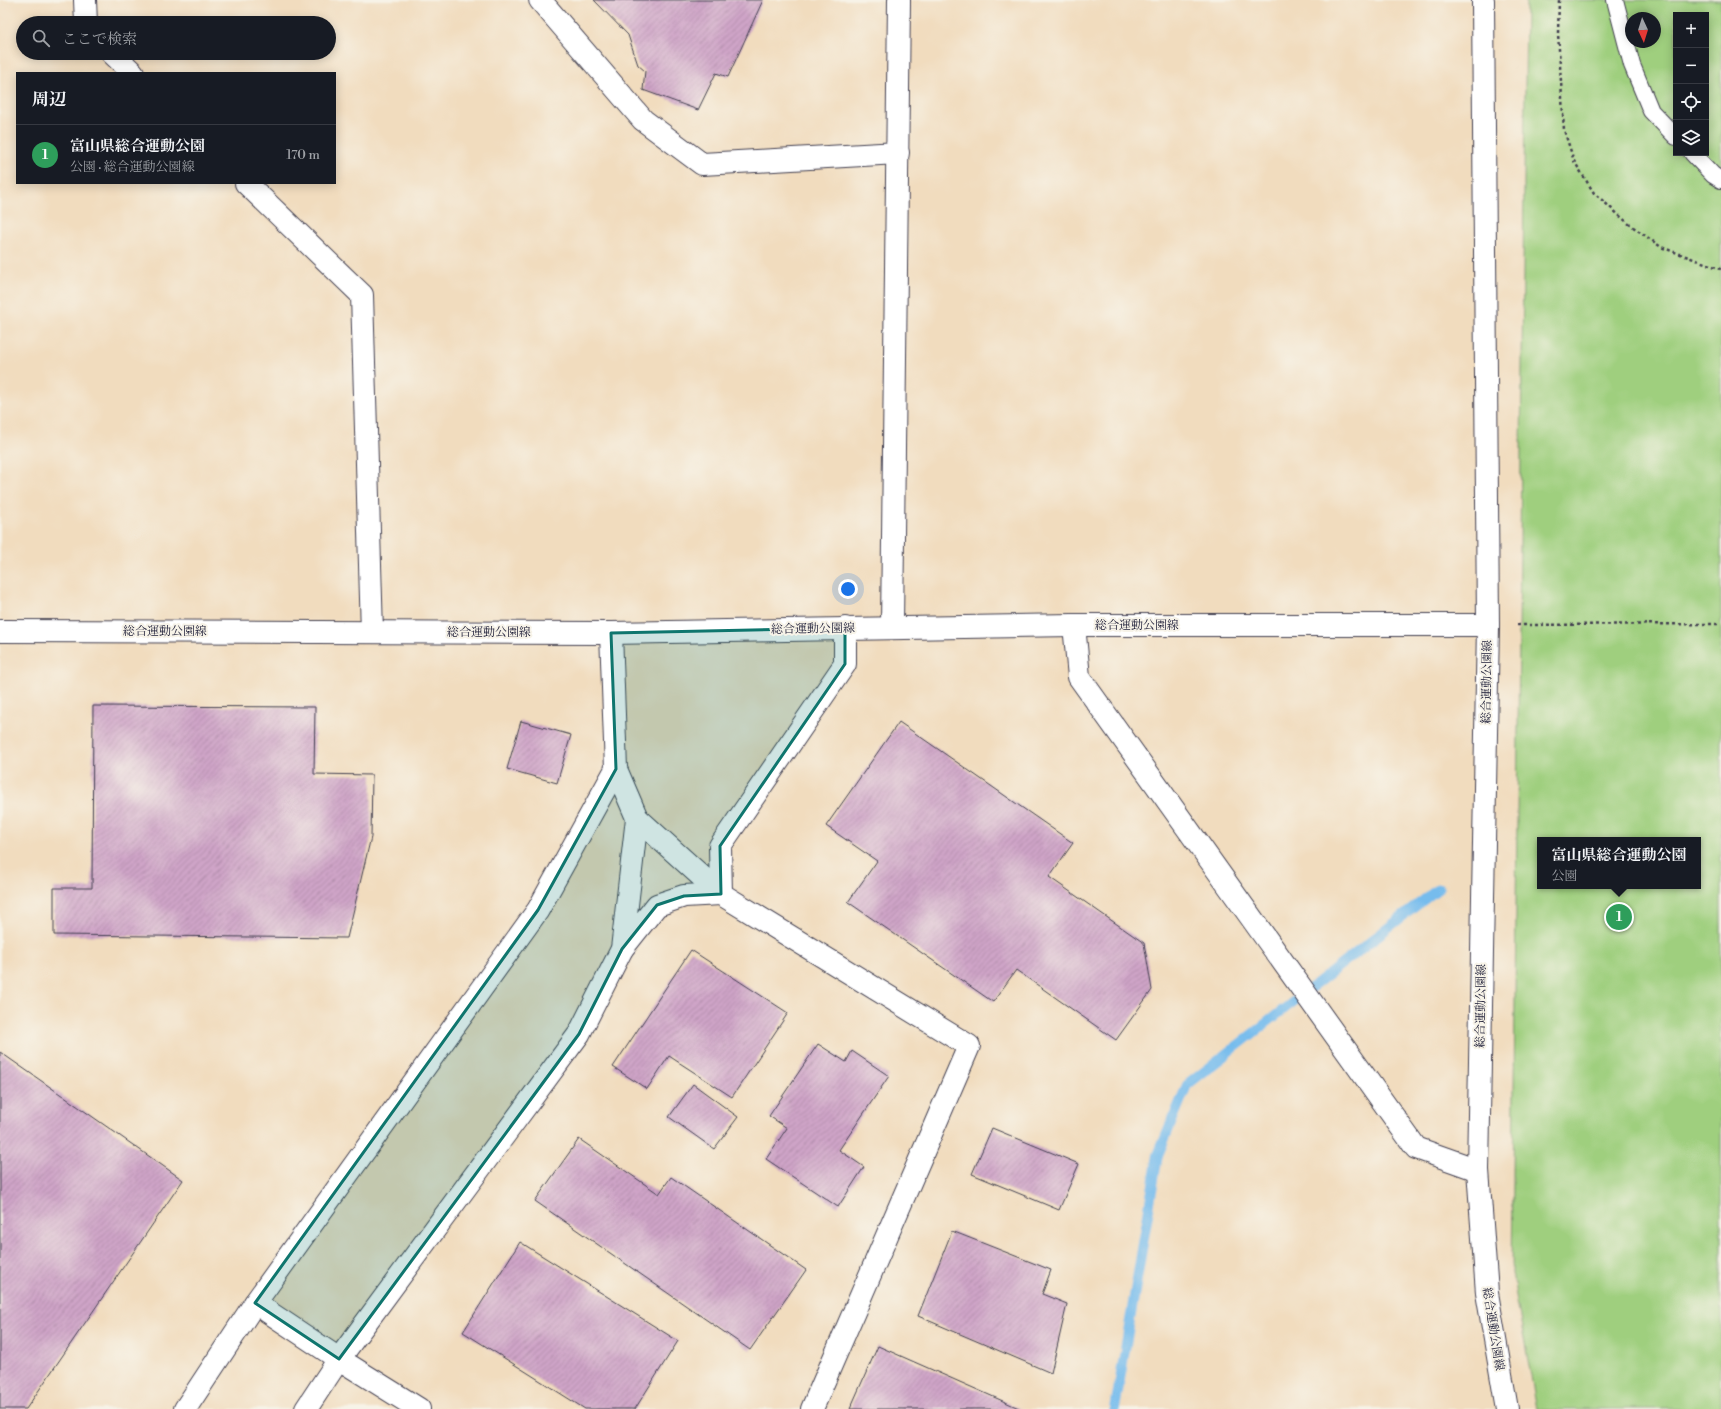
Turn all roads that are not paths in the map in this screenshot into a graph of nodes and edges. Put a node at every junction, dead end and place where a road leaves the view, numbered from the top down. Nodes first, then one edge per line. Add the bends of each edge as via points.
1 (85, 0) edge
2 (540, 0) edge
3 (899, 0) edge
4 (1483, 0) edge
5 (1615, 0) edge
6 (86, 16) edge
7 (119, 60) edge
8 (132, 72) edge
9 (1673, 134) edge
10 (898, 153) junction
11 (1695, 156) edge
12 (1721, 180) edge
13 (247, 184) edge
14 (1074, 625) junction
15 (1488, 625) junction
16 (892, 627) junction
17 (845, 628) junction
18 (0, 631) edge
19 (372, 632) junction
20 (611, 633) junction
21 (616, 769) junction
22 (637, 818) junction
23 (721, 894) junction
24 (622, 949) junction
25 (1478, 1170) junction
26 (255, 1303) junction
27 (340, 1359) junction
28 (185, 1409) edge
29 (306, 1409) edge
30 (419, 1409) edge
31 (812, 1409) edge
32 (1507, 1409) edge

1 - 6 street
2 - 10 street via 643,120 702,164
3 - 10 street
4 - 15 street
5 - 9 lane via 1632,65 1651,111
7 - 8 street
10 - 16 street
11 - 12 lane
13 - 19 street via 362,295
14 - 15 street, 総合運動公園線
14 - 16 street, 総合運動公園線
14 - 25 street via 1079,677 1416,1148
15 - 25 street, 総合運動公園線
16 - 17 street, 総合運動公園線
17 - 20 street, 総合運動公園線
17 - 23 street via 845,664 720,846
18 - 19 street, 総合運動公園線
19 - 20 street, 総合運動公園線
20 - 21 street
21 - 22 street
21 - 26 street via 538,910
22 - 23 street
22 - 24 street
23 - 24 street via 684,896 656,906
23 - 31 street via 969,1046
24 - 27 street via 579,1034
25 - 32 street, 総合運動公園線 via 1487,1293
26 - 27 street
26 - 28 street
27 - 29 street
27 - 30 street

